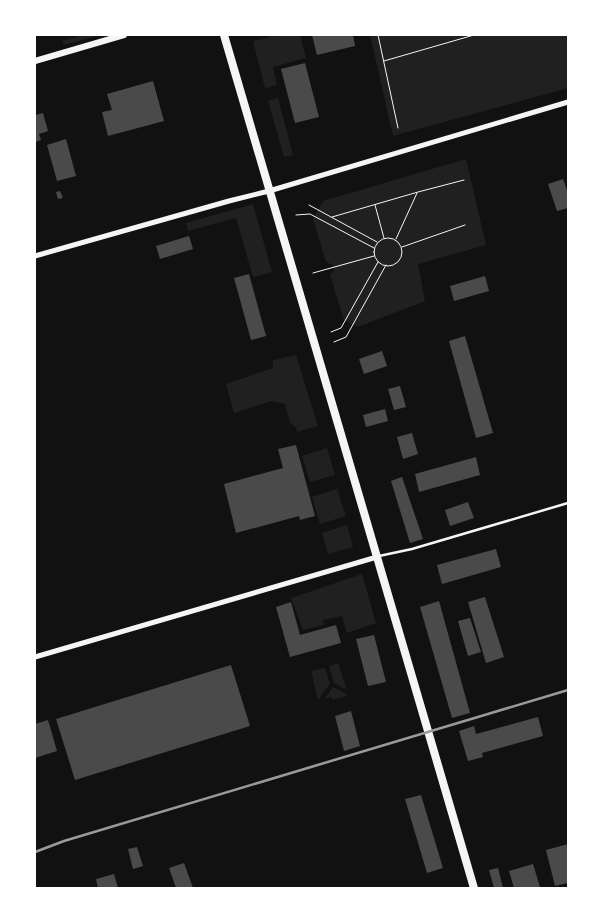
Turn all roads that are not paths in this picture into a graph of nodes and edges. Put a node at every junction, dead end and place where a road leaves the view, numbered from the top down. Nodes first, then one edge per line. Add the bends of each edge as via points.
1 (124, 35) edge
2 (224, 35) edge
3 (35, 61) edge
4 (568, 102) edge
5 (269, 191) junction
6 (35, 256) edge
7 (568, 503) edge
8 (377, 557) junction
9 (35, 657) edge
10 (474, 888) edge

1 - 3 street
2 - 5 main road
4 - 5 street
5 - 6 street
5 - 8 main road
7 - 8 lane
8 - 9 street
8 - 10 main road

